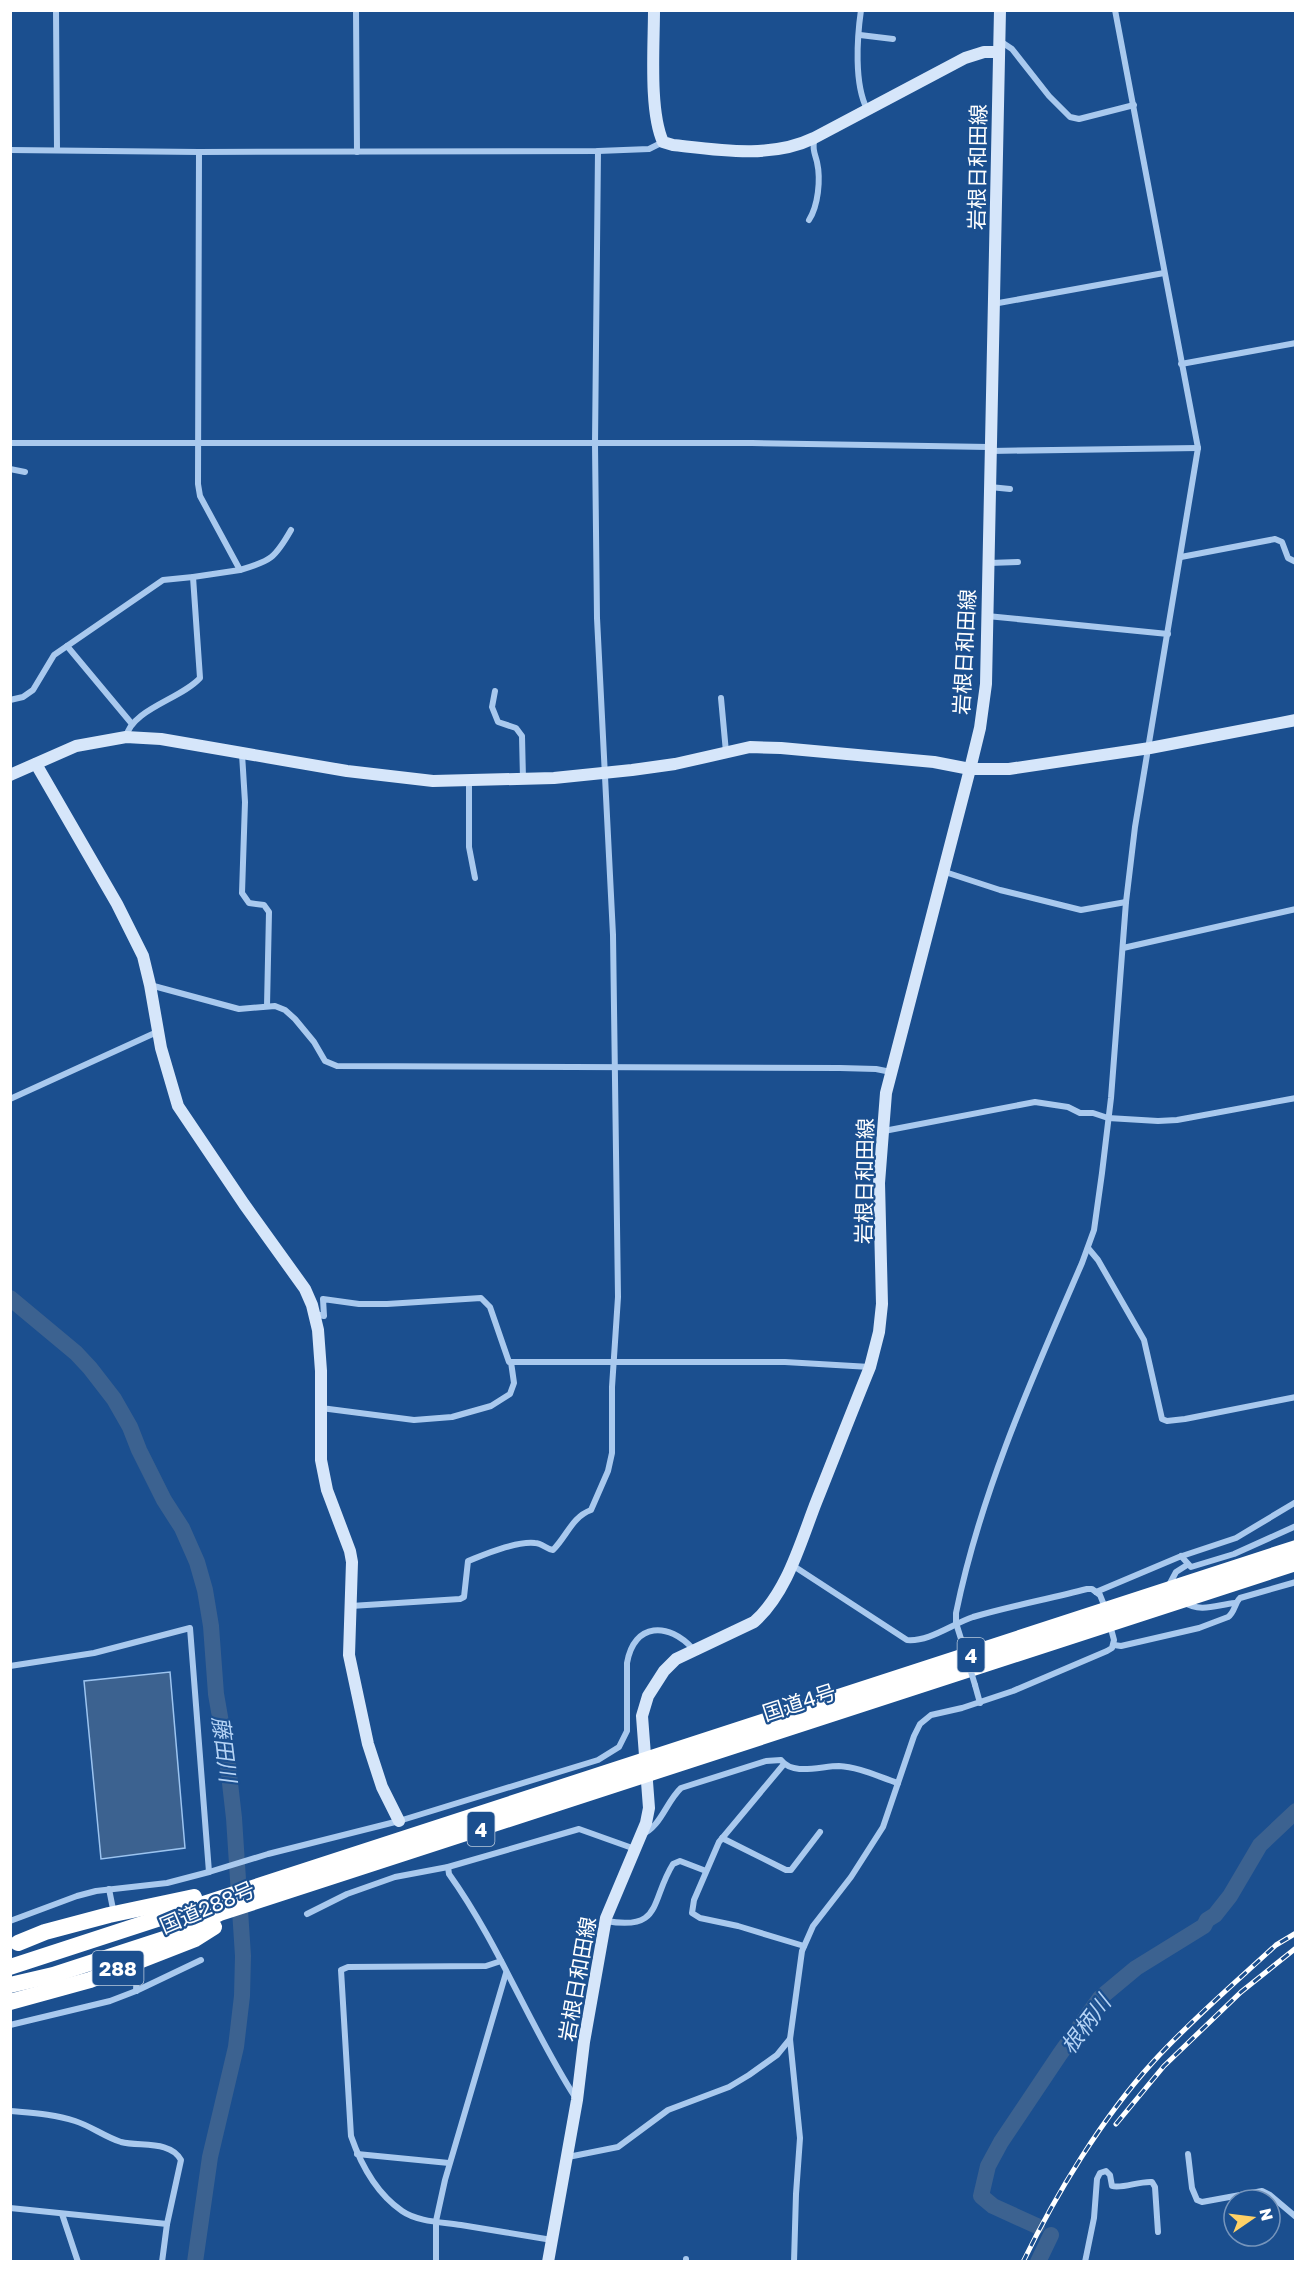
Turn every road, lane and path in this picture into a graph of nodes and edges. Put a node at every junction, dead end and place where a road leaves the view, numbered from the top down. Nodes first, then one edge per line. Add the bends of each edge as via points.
1 (56, 10) edge
2 (356, 10) edge
3 (654, 10) edge
4 (861, 10) edge
5 (1000, 10) edge
6 (1115, 10) edge
7 (860, 35) junction
8 (893, 39) dead end
9 (999, 46) junction
10 (1134, 105) junction
11 (867, 109) junction
12 (814, 138) junction
13 (663, 142) junction
14 (10, 150) edge
15 (57, 150) junction
16 (598, 151) junction
17 (199, 152) junction
18 (357, 152) junction
19 (809, 220) dead end
20 (1164, 273) junction
21 (993, 304) junction
22 (1296, 343) edge
23 (1181, 364) junction
24 (11, 443) edge
25 (197, 444) junction
26 (595, 444) junction
27 (1198, 448) junction
28 (989, 449) junction
29 (10, 469) edge
30 (25, 472) dead end
31 (989, 487) junction
32 (1010, 489) dead end
33 (291, 530) dead end
34 (1181, 557) junction
35 (987, 562) junction
36 (1018, 562) dead end
37 (1296, 562) edge
38 (240, 570) junction
39 (193, 578) junction
40 (987, 616) junction
41 (1168, 634) junction
42 (67, 646) junction
43 (495, 691) dead end
44 (721, 698) dead end
45 (10, 700) edge
46 (1296, 720) edge
47 (132, 724) junction
48 (126, 737) junction
49 (1149, 748) junction
50 (726, 752) junction
51 (242, 754) junction
52 (36, 764) junction
53 (970, 769) junction
54 (604, 772) junction
55 (10, 775) edge
56 (523, 779) junction
57 (469, 780) junction
58 (942, 871) junction
59 (475, 878) dead end
60 (1126, 902) junction
61 (1296, 909) edge
62 (1123, 948) junction
63 (150, 985) junction
64 (267, 1006) junction
65 (158, 1032) junction
66 (616, 1067) junction
67 (891, 1072) junction
68 (1296, 1098) edge
69 (10, 1099) edge
70 (1108, 1118) junction
71 (882, 1131) junction
72 (1088, 1248) junction
73 (315, 1314) junction
74 (511, 1362) junction
75 (615, 1362) junction
76 (870, 1367) junction
77 (1296, 1397) edge
78 (320, 1407) junction
79 (1296, 1502) edge
80 (1296, 1526) edge
81 (1296, 1548) edge
82 (1181, 1556) junction
83 (1296, 1563) edge
84 (792, 1565) junction
85 (1187, 1565) junction
86 (1296, 1582) edge
87 (1166, 1591) junction
88 (1096, 1592) junction
89 (1182, 1601) junction
90 (1235, 1604) junction
91 (350, 1606) junction
92 (1108, 1617) junction
93 (956, 1623) junction
94 (1114, 1645) junction
95 (693, 1649) junction
96 (10, 1666) edge
97 (980, 1703) junction
98 (645, 1758) junction
99 (784, 1764) junction
100 (646, 1776) junction
101 (898, 1783) junction
102 (399, 1821) junction
103 (820, 1832) dead end
104 (641, 1835) junction
105 (722, 1838) junction
106 (635, 1849) junction
107 (448, 1867) junction
108 (212, 1871) junction
109 (706, 1871) junction
110 (318, 1874) junction
111 (109, 1889) junction
112 (270, 1890) junction
113 (220, 1906) junction
114 (113, 1909) dead end
115 (308, 1914) dead end
116 (10, 1921) edge
117 (605, 1921) junction
118 (18, 1943) dead end
119 (804, 1946) junction
120 (201, 1960) dead end
121 (501, 1961) junction
122 (10, 1966) edge
123 (137, 1970) dead end
124 (506, 1973) junction
125 (10, 1985) edge
126 (136, 1991) junction
127 (10, 2002) edge
128 (10, 2025) edge
129 (790, 2039) junction
130 (577, 2100) junction
131 (10, 2111) edge
132 (357, 2154) junction
133 (1188, 2154) dead end
134 (567, 2157) junction
135 (449, 2163) junction
136 (10, 2208) edge
137 (62, 2214) junction
138 (1296, 2217) edge
139 (436, 2222) junction
140 (167, 2224) junction
141 (1158, 2232) dead end
142 (552, 2240) junction
143 (78, 2262) edge
144 (162, 2262) edge
145 (436, 2262) edge
146 (548, 2262) edge
147 (795, 2262) edge
148 (1085, 2262) edge

1 - 15 street
2 - 18 street
3 - 13 street via 655,96
4 - 7 street
5 - 9 street, 岩根日和田線
6 - 10 street
7 - 8 street
7 - 11 street via 861,88
9 - 10 street via 1012,49 1049,96 1074,119
9 - 11 street via 965,58
9 - 21 street, 岩根日和田線
10 - 20 street
11 - 12 street
12 - 13 street via 789,149 775,150 699,148
12 - 19 street via 817,195
13 - 16 street via 649,149
14 - 15 street
15 - 17 street
16 - 18 street
16 - 26 street
17 - 18 street
17 - 25 street
20 - 21 street
20 - 23 street
21 - 28 street, 岩根日和田線
22 - 23 street
23 - 27 street
24 - 25 street
25 - 26 street
25 - 38 street via 200,496
26 - 28 street
26 - 54 street
27 - 28 street
27 - 34 street
28 - 31 street, 岩根日和田線
29 - 30 street
31 - 32 street
31 - 35 street, 岩根日和田線
33 - 38 street via 279,552 267,561
34 - 37 street via 1275,539 1282,542 1288,558
34 - 41 street
35 - 36 street
35 - 40 street, 岩根日和田線
38 - 39 street
39 - 42 street via 163,580
39 - 47 street via 200,678 188,690
40 - 41 street
40 - 53 street, 岩根日和田線 via 986,684
41 - 49 street
42 - 45 street via 50,659 33,690
42 - 47 street
43 - 56 street via 492,707 498,722 516,728 522,736
44 - 50 street
46 - 49 street
47 - 48 street
48 - 51 street via 161,739
48 - 52 street via 76,746
49 - 53 street via 1028,767
49 - 60 street
50 - 53 street via 750,747 781,748
50 - 54 street via 675,764
51 - 57 street via 433,781
51 - 64 street via 242,893 249,903 264,905 269,912
52 - 55 street
52 - 63 street via 132,932
53 - 58 street, 岩根日和田線
54 - 56 street
54 - 66 street
56 - 57 street
57 - 59 street via 469,847
58 - 60 street via 1081,910
58 - 67 street, 岩根日和田線
60 - 62 street
61 - 62 street
62 - 70 street
63 - 64 street via 232,1008
63 - 65 street
64 - 66 street via 285,1010 314,1042 325,1061 337,1066
65 - 69 street
65 - 73 street via 172,1090 185,1119 305,1289
66 - 67 street via 840,1068
66 - 75 street
67 - 71 street, 岩根日和田線
68 - 70 street via 1177,1120
70 - 71 street via 1035,1102
70 - 72 street via 1097,1214
71 - 76 street, 岩根日和田線 via 882,1304
72 - 77 street via 1141,1333 1162,1419 1185,1419
72 - 93 street via 995,1474 970,1555
73 - 74 street via 324,1316 323,1299 399,1304 481,1298 490,1308 507,1360
73 - 78 street
74 - 75 street
74 - 78 street via 510,1394 490,1406 452,1417 414,1420
75 - 76 street via 786,1362
75 - 91 street via 608,1471 591,1510 579,1514 553,1550 535,1543 505,1547 468,1560 464,1597 459,1599
76 - 84 street, 岩根日和田線
78 - 91 street via 323,1477 352,1562
79 - 82 street via 1236,1538
80 - 85 street via 1234,1554
81 - 87 highway, 国道4号 / 4
82 - 85 street
82 - 88 street
83 - 89 highway, 国道4号 / 4
84 - 93 street via 907,1640 922,1638
84 - 95 street, 岩根日和田線 via 759,1617 735,1632
85 - 87 street via 1176,1572
86 - 90 street via 1244,1596
87 - 92 highway, 国道4号 / 4
88 - 92 street
88 - 93 street via 1087,1589
89 - 90 street via 1203,1608
89 - 92 highway, 国道4号 / 4
90 - 94 street via 1228,1617 1199,1628
91 - 102 street via 349,1655 368,1744 382,1787
92 - 94 street
92 - 98 highway, 国道4号 / 4
92 - 100 highway, 国道4号 / 4
93 - 97 street, bridge
94 - 97 street
95 - 98 street, 岩根日和田線 via 664,1671 648,1696 642,1716
95 - 102 street via 677,1634 661,1630 643,1634 635,1642 627,1664 627,1731 615,1751 598,1760
96 - 108 street via 94,1653 190,1628
97 - 101 street via 925,1718 914,1736
98 - 100 street, 岩根日和田線
98 - 110 highway, 国道4号 / 4
99 - 101 street via 792,1768 846,1767
99 - 104 street via 781,1760 766,1761 681,1788 650,1832
99 - 105 street
100 - 104 street, 岩根日和田線 via 650,1808
100 - 110 highway, 国道4号 / 4
101 - 119 street via 883,1827 813,1926
102 - 108 street
103 - 105 street via 791,1870
104 - 106 street, 岩根日和田線
105 - 109 street
106 - 107 street via 579,1829
106 - 117 street, 岩根日和田線
107 - 115 street via 395,1877 347,1894
107 - 121 street
108 - 111 street via 167,1883
109 - 117 street via 680,1861 673,1864 649,1916 627,1925
109 - 119 street via 692,1913
110 - 112 highway, 国道288号 / 288
110 - 112 highway, 国道288号 / 288
111 - 114 street
111 - 116 street via 66,1899
112 - 113 highway, 国道288号 / 288
112 - 113 highway, 国道288号 / 288
113 - 118 highway, 国道288号 / 288 via 190,1898 109,1915
113 - 122 highway
113 - 125 highway via 179,1934
113 - 127 highway, 国道288号 / 288 via 195,1939 90,1980
117 - 130 street, 岩根日和田線
119 - 129 street
120 - 126 street
121 - 124 street
121 - 132 street via 486,1966 341,1970 348,2114
123 - 126 street
124 - 130 street
124 - 135 street
126 - 128 street
129 - 134 street via 777,2055 749,2075 729,2087 668,2110 618,2148
129 - 147 street via 800,2138
130 - 134 street, 岩根日和田線
131 - 140 street via 76,2121 121,2142 159,2147 179,2156
132 - 135 street
132 - 139 street via 369,2177 403,2212
133 - 138 street via 1197,2200 1262,2191
134 - 142 street, 岩根日和田線
135 - 139 street
136 - 137 street
137 - 140 street
137 - 143 street
139 - 142 street
139 - 145 street
140 - 144 street
141 - 148 street via 1152,2182 1112,2186 1106,2170 1097,2179
142 - 146 street, 岩根日和田線

